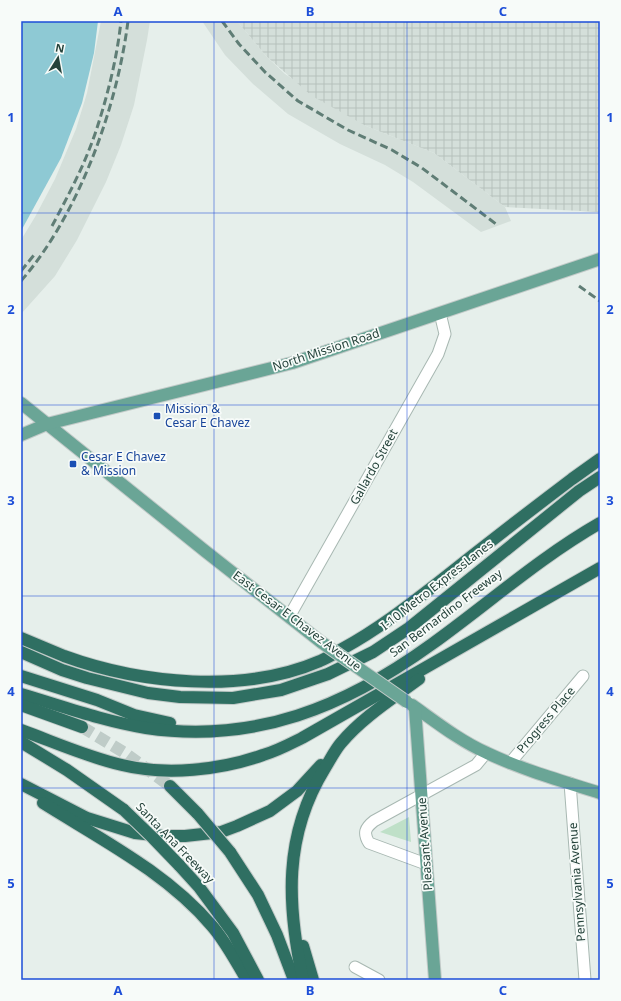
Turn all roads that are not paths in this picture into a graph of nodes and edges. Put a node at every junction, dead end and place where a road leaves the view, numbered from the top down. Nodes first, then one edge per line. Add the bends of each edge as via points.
1 (600, 259) edge
2 (440, 313) junction
3 (21, 403) edge
4 (47, 424) junction
5 (21, 435) edge
6 (600, 459) edge
7 (600, 477) edge
8 (600, 523) edge
9 (600, 568) edge
10 (289, 617) junction
11 (21, 638) edge
12 (472, 641) junction
13 (21, 652) edge
14 (21, 662) edge
15 (62, 670) junction
16 (21, 676) edge
17 (583, 676) dead end
18 (21, 694) edge
19 (21, 704) edge
20 (411, 705) junction
21 (82, 727) tunnel mouth
22 (21, 730) edge
23 (221, 730) junction
24 (21, 742) edge
25 (341, 743) junction
26 (486, 753) junction
27 (510, 763) junction
28 (570, 783) junction
29 (21, 784) edge
30 (170, 786) tunnel mouth
31 (21, 790) edge
32 (600, 793) edge
33 (422, 795) junction
34 (426, 864) junction
35 (291, 900) junction
36 (355, 968) dead end
37 (247, 980) edge
38 (258, 980) edge
39 (294, 980) edge
40 (303, 980) edge
41 (313, 980) edge
42 (378, 980) edge
43 (435, 980) edge
44 (584, 980) edge

1 - 2 main road, North Mission Road
2 - 4 main road, North Mission Road via 292,363
2 - 10 street, Gallardo Street via 445,334 438,354
3 - 4 main road, East Cesar E Chavez Avenue
4 - 5 main road, North Mission Road
4 - 10 main road, East Cesar E Chavez Avenue
6 - 11 highway, I-10 Metro ExpressLanes via 399,613 321,661 291,672 232,681 168,679 94,665
7 - 15 highway, I-10 Metro ExpressLanes via 578,491 410,628 373,652 304,683 281,690 233,698 180,697 120,687
8 - 23 highway, San Bernardino Freeway via 571,540 378,680 323,707 283,720
9 - 12 highway
10 - 20 main road, East Cesar E Chavez Avenue, bridge
12 - 22 highway via 302,738 264,755 231,764 151,770 122,765 86,754
12 - 25 highway via 374,712
13 - 15 highway, I-10 Metro ExpressLanes
14 - 15 highway
16 - 23 highway via 97,700 134,715
17 - 27 street, Progress Place
18 - 23 highway, San Bernardino Freeway via 144,728 175,731
19 - 21 highway
20 - 26 main road, East Cesar E Chavez Avenue
20 - 33 main road, Pleasant Avenue
24 - 38 highway, Santa Ana Freeway, bridge via 124,810 153,838 199,887 233,933
25 - 29 highway via 297,791 270,811 221,832 185,836 135,833 87,818
25 - 35 highway via 314,786 300,824 292,868
26 - 27 main road, East Cesar E Chavez Avenue
26 - 33 street via 476,765
27 - 28 main road, East Cesar E Chavez Avenue
28 - 32 main road, East Cesar E Chavez Avenue
28 - 44 street, Pennsylvania Avenue
30 - 39 highway, bridge via 230,852 258,896 277,935
31 - 37 highway via 145,866 180,894 212,926
33 - 34 main road, Pleasant Avenue
33 - 34 street via 374,820 367,827 365,836 369,843
34 - 43 main road, Pleasant Avenue
35 - 40 highway via 296,947
35 - 41 highway
36 - 42 street

